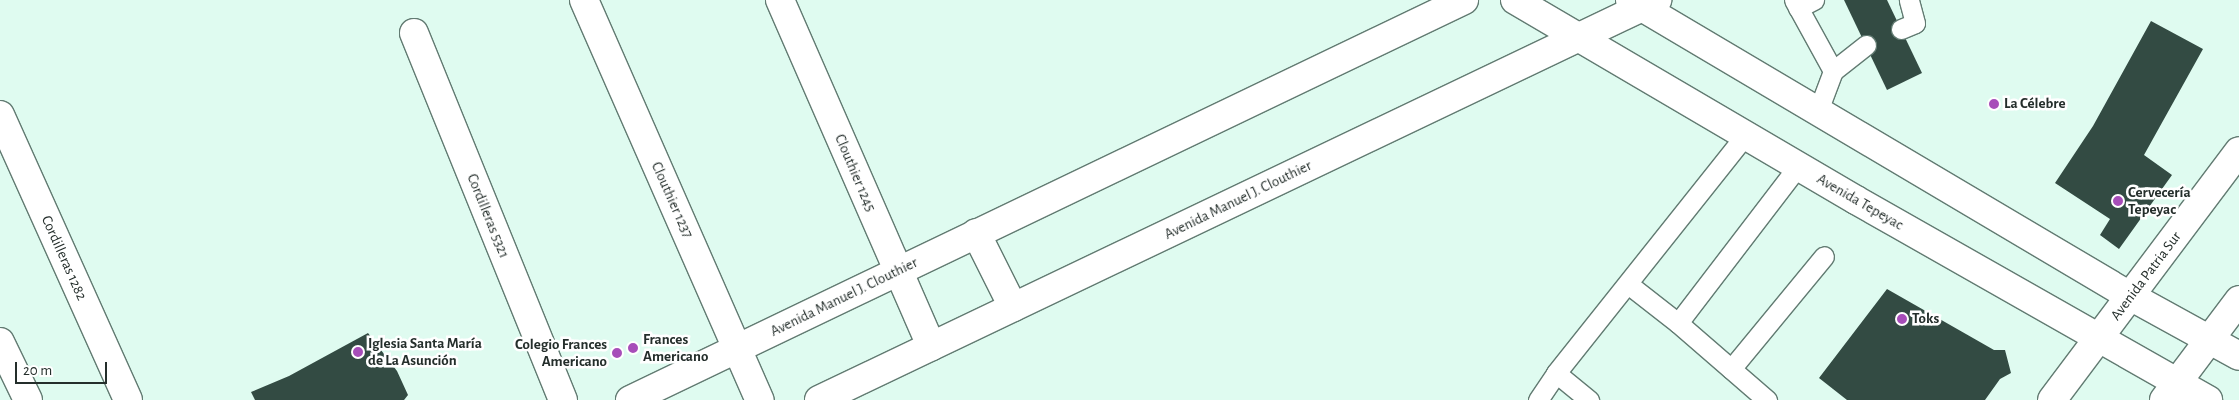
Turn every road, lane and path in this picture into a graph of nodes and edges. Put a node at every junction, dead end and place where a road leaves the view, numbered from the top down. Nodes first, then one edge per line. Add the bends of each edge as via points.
1 (584, 0) edge
2 (780, 0) edge
3 (1464, 0) edge
4 (1515, 0) edge
5 (1909, 0) edge
6 (1643, 2) edge
7 (1802, 3) edge
8 (1901, 29) dead end
9 (414, 33) dead end
10 (1580, 36) junction
11 (1866, 45) dead end
12 (1833, 71) junction
13 (1818, 111) junction
14 (0, 115) edge
15 (1745, 134) junction
16 (2239, 151) edge
17 (1798, 166) junction
18 (976, 233) junction
19 (1824, 256) dead end
20 (897, 271) junction
21 (1628, 284) junction
22 (2130, 296) junction
23 (2239, 300) edge
24 (1013, 307) junction
25 (1678, 323) junction
26 (2098, 339) junction
27 (2209, 341) junction
28 (0, 342) edge
29 (931, 346) junction
30 (738, 348) junction
31 (2239, 356) edge
32 (1731, 369) junction
33 (1556, 373) junction
34 (2170, 392) edge
35 (28, 400) edge
36 (128, 400) edge
37 (563, 400) edge
38 (630, 400) edge
39 (760, 400) edge
40 (819, 400) edge
41 (1538, 400) edge
42 (1589, 400) edge
43 (1767, 400) edge
44 (2052, 400) edge
45 (2208, 400) edge

1 - 30 street, Clouthier 1237
2 - 20 street, Clouthier 1245
3 - 18 street, Avenida Manuel J. Clouthier
4 - 10 street, Avenida Tepeyac
5 - 8 lane via 1915,23
6 - 10 street, Avenida Manuel J. Clouthier
6 - 13 street
7 - 12 lane
9 - 37 street, Cordilleras 5321
10 - 15 street, Avenida Tepeyac
10 - 24 street, Avenida Manuel J. Clouthier
11 - 12 lane
12 - 13 lane
13 - 22 street
14 - 36 street, Cordilleras 1282
15 - 17 street, Avenida Tepeyac
15 - 21 lane
16 - 22 street, Avenida Patria Sur
17 - 25 lane
17 - 26 street, Avenida Tepeyac
18 - 20 street, Avenida Manuel J. Clouthier
18 - 24 street
19 - 32 lane
20 - 29 street, Clouthier 1245
20 - 30 street, Avenida Manuel J. Clouthier
21 - 25 lane
21 - 33 lane
22 - 26 street, Avenida Patria Sur
22 - 27 street
23 - 27 street
24 - 29 street, Avenida Manuel J. Clouthier
25 - 32 lane
26 - 34 street, Avenida Tepeyac
26 - 44 street, Avenida Patria Sur
27 - 31 street
27 - 34 street
28 - 35 street
29 - 40 street, Avenida Manuel J. Clouthier
30 - 38 street, Avenida Manuel J. Clouthier
30 - 39 street, Clouthier 1237
32 - 43 lane
33 - 41 lane
33 - 42 lane
34 - 45 street, Avenida Tepeyac

